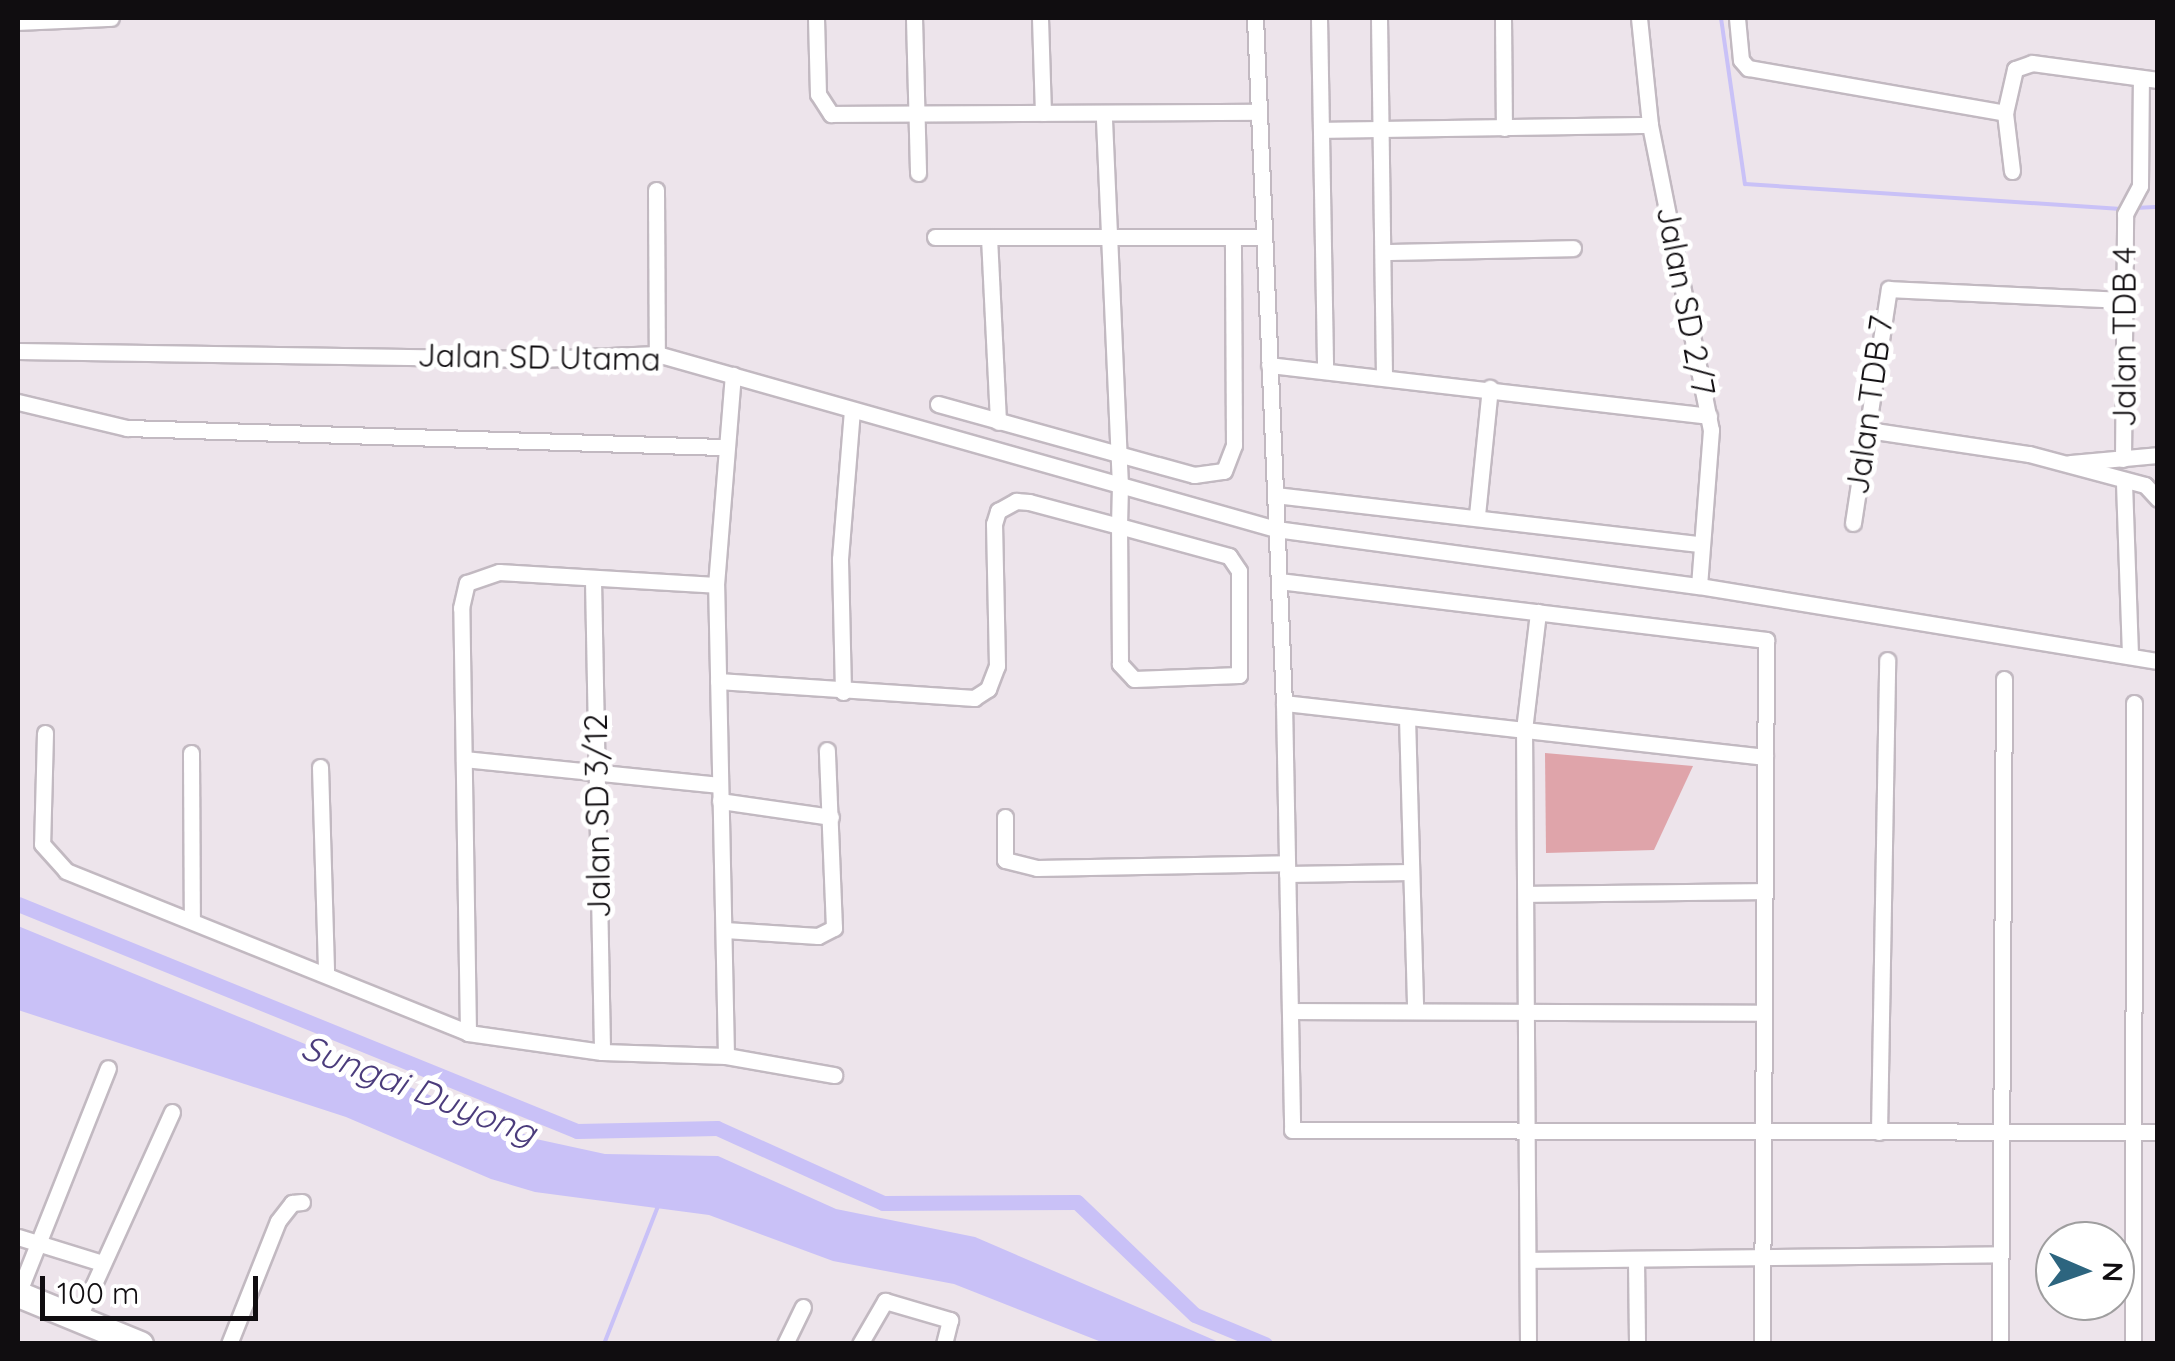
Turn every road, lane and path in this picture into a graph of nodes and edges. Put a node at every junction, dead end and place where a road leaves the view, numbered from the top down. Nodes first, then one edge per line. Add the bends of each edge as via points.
1 (111, 18) edge
2 (816, 18) edge
3 (914, 18) edge
4 (1040, 18) edge
5 (1254, 18) edge
6 (1319, 18) edge
7 (1379, 18) edge
8 (1503, 18) edge
9 (1639, 18) edge
10 (1737, 18) edge
11 (18, 22) edge
12 (2149, 79) edge
13 (1044, 112) junction
14 (1259, 112) junction
15 (2005, 113) junction
16 (916, 114) junction
17 (1104, 114) junction
18 (1650, 124) junction
19 (1504, 128) junction
20 (1322, 130) junction
21 (1382, 130) junction
22 (2012, 171) dead end
23 (918, 173) dead end
24 (656, 190) dead end
25 (935, 237) dead end
26 (989, 237) junction
27 (1110, 237) junction
28 (1233, 237) junction
29 (1264, 237) junction
30 (1573, 248) dead end
31 (1384, 252) junction
32 (2122, 300) junction
33 (18, 352) edge
34 (657, 354) junction
35 (1269, 365) junction
36 (1326, 368) junction
37 (1384, 374) junction
38 (733, 376) junction
39 (1490, 388) junction
40 (18, 402) edge
41 (938, 404) dead end
42 (852, 410) junction
43 (1708, 416) junction
44 (998, 422) junction
45 (1868, 430) junction
46 (723, 448) junction
47 (1118, 454) junction
48 (2158, 455) edge
49 (2124, 459) junction
50 (2061, 464) junction
51 (2124, 482) junction
52 (1120, 486) junction
53 (1275, 495) junction
54 (2158, 499) edge
55 (1477, 515) junction
56 (1852, 523) dead end
57 (1119, 526) junction
58 (1276, 529) junction
59 (1698, 544) junction
60 (593, 580) junction
61 (1278, 582) junction
62 (716, 585) junction
63 (1699, 586) junction
64 (1538, 612) junction
65 (2130, 656) junction
66 (1887, 660) dead end
67 (2158, 660) edge
68 (2004, 680) dead end
69 (718, 681) junction
70 (843, 692) junction
71 (1284, 703) junction
72 (2134, 703) dead end
73 (1407, 717) junction
74 (1524, 730) junction
75 (45, 734) dead end
76 (827, 750) dead end
77 (191, 754) dead end
78 (1765, 758) junction
79 (464, 759) junction
80 (320, 768) dead end
81 (595, 772) junction
82 (720, 793) junction
83 (832, 817) junction
84 (1005, 817) dead end
85 (1287, 868) junction
86 (1411, 872) junction
87 (1763, 891) junction
88 (1526, 894) junction
89 (192, 916) junction
90 (725, 930) junction
91 (326, 971) junction
92 (1415, 1010) junction
93 (1290, 1011) junction
94 (1761, 1012) junction
95 (1527, 1015) junction
96 (468, 1033) junction
97 (602, 1052) junction
98 (726, 1056) junction
99 (108, 1068) dead end
100 (834, 1075) dead end
101 (172, 1112) dead end
102 (1528, 1132) junction
103 (1760, 1132) junction
104 (1879, 1132) junction
105 (1999, 1132) junction
106 (2130, 1132) junction
107 (2158, 1132) edge
108 (302, 1202) dead end
109 (18, 1237) edge
110 (36, 1246) junction
111 (2000, 1254) junction
112 (1636, 1259) junction
113 (1761, 1259) junction
114 (1528, 1260) junction
115 (102, 1263) junction
116 (18, 1294) edge
117 (802, 1307) dead end
118 (79, 1317) junction
119 (140, 1344) edge
120 (230, 1344) edge
121 (785, 1344) edge
122 (860, 1344) edge
123 (944, 1344) edge
124 (1528, 1344) edge
125 (1636, 1344) edge
126 (1762, 1344) edge
127 (2000, 1344) edge
128 (2133, 1344) edge

1 - 11 street
2 - 16 street via 822,106 844,116
3 - 16 street
4 - 13 street
5 - 14 street
6 - 20 street
7 - 21 street
8 - 19 street
9 - 18 street, Jalan SD 2/7
10 - 15 street via 1741,60 1748,68
12 - 15 street via 2024,64 2009,78
12 - 32 street, Jalan TDB 4 via 2140,186 2128,208
13 - 16 street
13 - 17 street
14 - 17 street
14 - 29 street
15 - 22 street
16 - 23 street
17 - 27 street
18 - 19 street
18 - 43 street, Jalan SD 2/7
19 - 21 street
20 - 21 street
20 - 36 street
21 - 31 street
24 - 34 street
25 - 26 street
26 - 27 street
26 - 44 street
27 - 28 street
27 - 47 street
28 - 29 street
28 - 47 street via 1230,464 1216,474 1194,475
29 - 35 street
30 - 31 street
31 - 37 street
32 - 45 street, Jalan TDB 7 via 1888,290
32 - 49 street, Jalan TDB 4
33 - 34 street, Jalan SD Utama via 540,359
34 - 38 street, Jalan SD Utama
35 - 36 street
35 - 53 street
36 - 37 street
37 - 39 street
38 - 42 street, Jalan SD Utama
38 - 46 street
39 - 43 street
39 - 55 street
40 - 46 street via 127,428
41 - 44 street
42 - 52 street, Jalan SD Utama
42 - 70 street via 840,559
43 - 59 street, Jalan SD 2/7
44 - 47 street
45 - 50 street
45 - 56 street, Jalan TDB 7
46 - 62 street
47 - 52 street
48 - 49 street
49 - 50 street
50 - 51 street
51 - 54 street via 2145,485
51 - 65 street
52 - 57 street
52 - 58 street, Jalan SD Utama
53 - 55 street
53 - 58 street
55 - 59 street
57 - 57 street via 1124,673 1134,679 1234,680 1241,658 1236,562
57 - 70 street via 1028,502 1005,503 994,524 997,666 988,689 959,699
58 - 61 street
58 - 63 street, Jalan SD Utama
59 - 63 street, Jalan SD 2/7
60 - 62 street
60 - 79 street via 500,572 467,583 461,608
60 - 81 street, Jalan SD 3/12
61 - 64 street
61 - 71 street
62 - 69 street
63 - 65 street, Jalan SD Utama
64 - 74 street
64 - 78 street via 1766,640
65 - 67 street, Jalan SD Utama
66 - 104 street
68 - 105 street
69 - 70 street
69 - 82 street
71 - 73 street
71 - 85 street
72 - 106 street
73 - 74 street
73 - 86 street
74 - 78 street
74 - 88 street
75 - 89 street via 46,855 66,871
76 - 83 street
77 - 89 street
78 - 87 street
79 - 81 street
79 - 96 street
80 - 91 street
81 - 82 street
81 - 97 street, Jalan SD 3/12
82 - 83 street
82 - 90 street
83 - 90 street via 834,928 818,936
84 - 85 street via 1005,860 1037,868
85 - 86 street
85 - 93 street
86 - 92 street
87 - 88 street
87 - 94 street
88 - 95 street
89 - 91 street
90 - 98 street
91 - 96 street
92 - 93 street
92 - 95 street
93 - 102 street via 1292,1130
94 - 95 street
94 - 103 street
95 - 102 street
96 - 97 street
97 - 98 street
98 - 100 street
99 - 110 street
101 - 115 street
102 - 103 street
102 - 114 street
103 - 104 street
103 - 113 street
104 - 105 street
105 - 106 street
105 - 111 street
106 - 107 street
106 - 128 street
108 - 120 street via 292,1203 278,1221
109 - 110 street
110 - 115 street
110 - 116 street
111 - 113 street
111 - 127 street
112 - 113 street
112 - 114 street
112 - 125 street
113 - 126 street
114 - 124 street
115 - 118 street
116 - 118 main road
117 - 121 street
118 - 119 main road
122 - 123 street via 885,1301 950,1320

